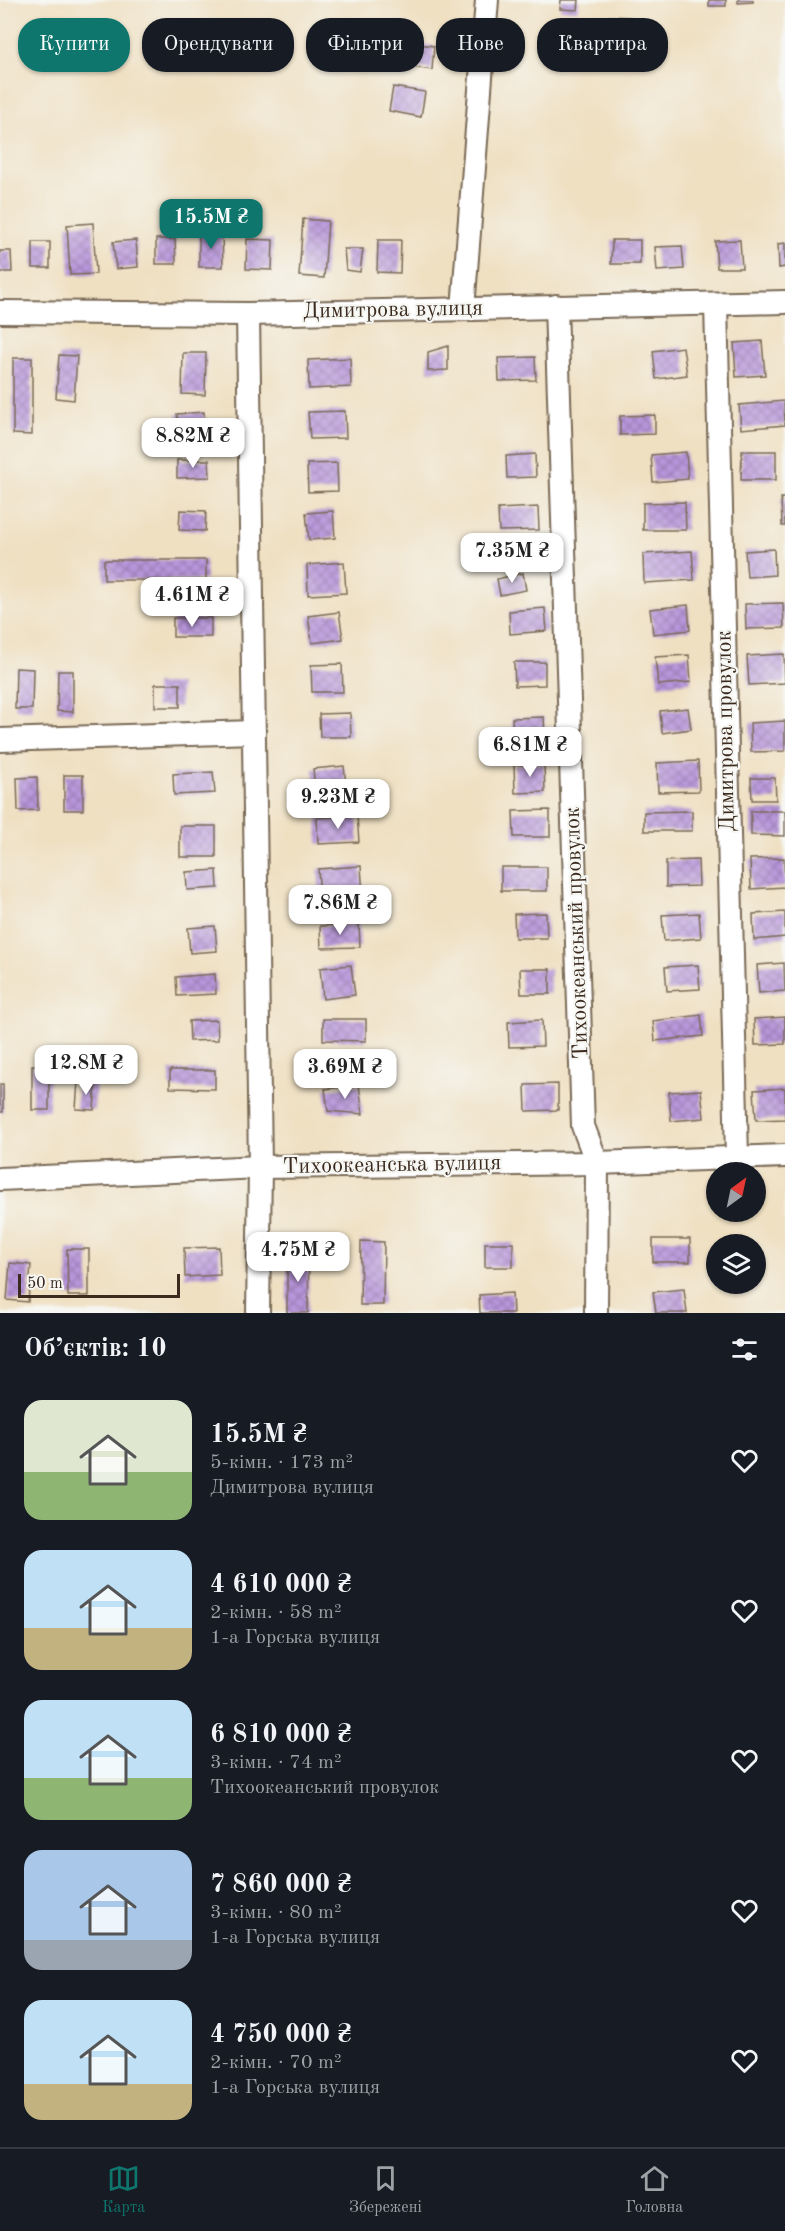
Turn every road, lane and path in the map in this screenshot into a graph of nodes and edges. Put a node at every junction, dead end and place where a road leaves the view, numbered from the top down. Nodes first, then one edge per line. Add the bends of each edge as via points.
1 (487, 0) edge
2 (785, 302) edge
3 (716, 304) junction
4 (556, 306) junction
5 (463, 309) junction
6 (0, 312) edge
7 (248, 314) junction
8 (254, 732) junction
9 (0, 740) edge
10 (785, 1156) edge
11 (737, 1158) junction
12 (597, 1163) junction
13 (260, 1167) junction
14 (0, 1179) edge
15 (258, 1313) edge
16 (596, 1313) edge

1 - 5 street
2 - 3 street, Димитрова вулиця
3 - 4 street, Димитрова вулиця
3 - 11 street, Димитрова провулок
4 - 5 street, Димитрова вулиця
4 - 12 street, Тихоокеанський провулок via 583,1125
5 - 7 street, Димитрова вулиця
6 - 7 street, Димитрова вулиця
7 - 8 street
8 - 9 street
8 - 13 street
10 - 11 street, Тихоокеанська вулиця
11 - 12 street, Тихоокеанська вулиця
12 - 13 street, Тихоокеанська вулиця
12 - 16 street
13 - 14 street, Тихоокеанська вулиця
13 - 15 street

